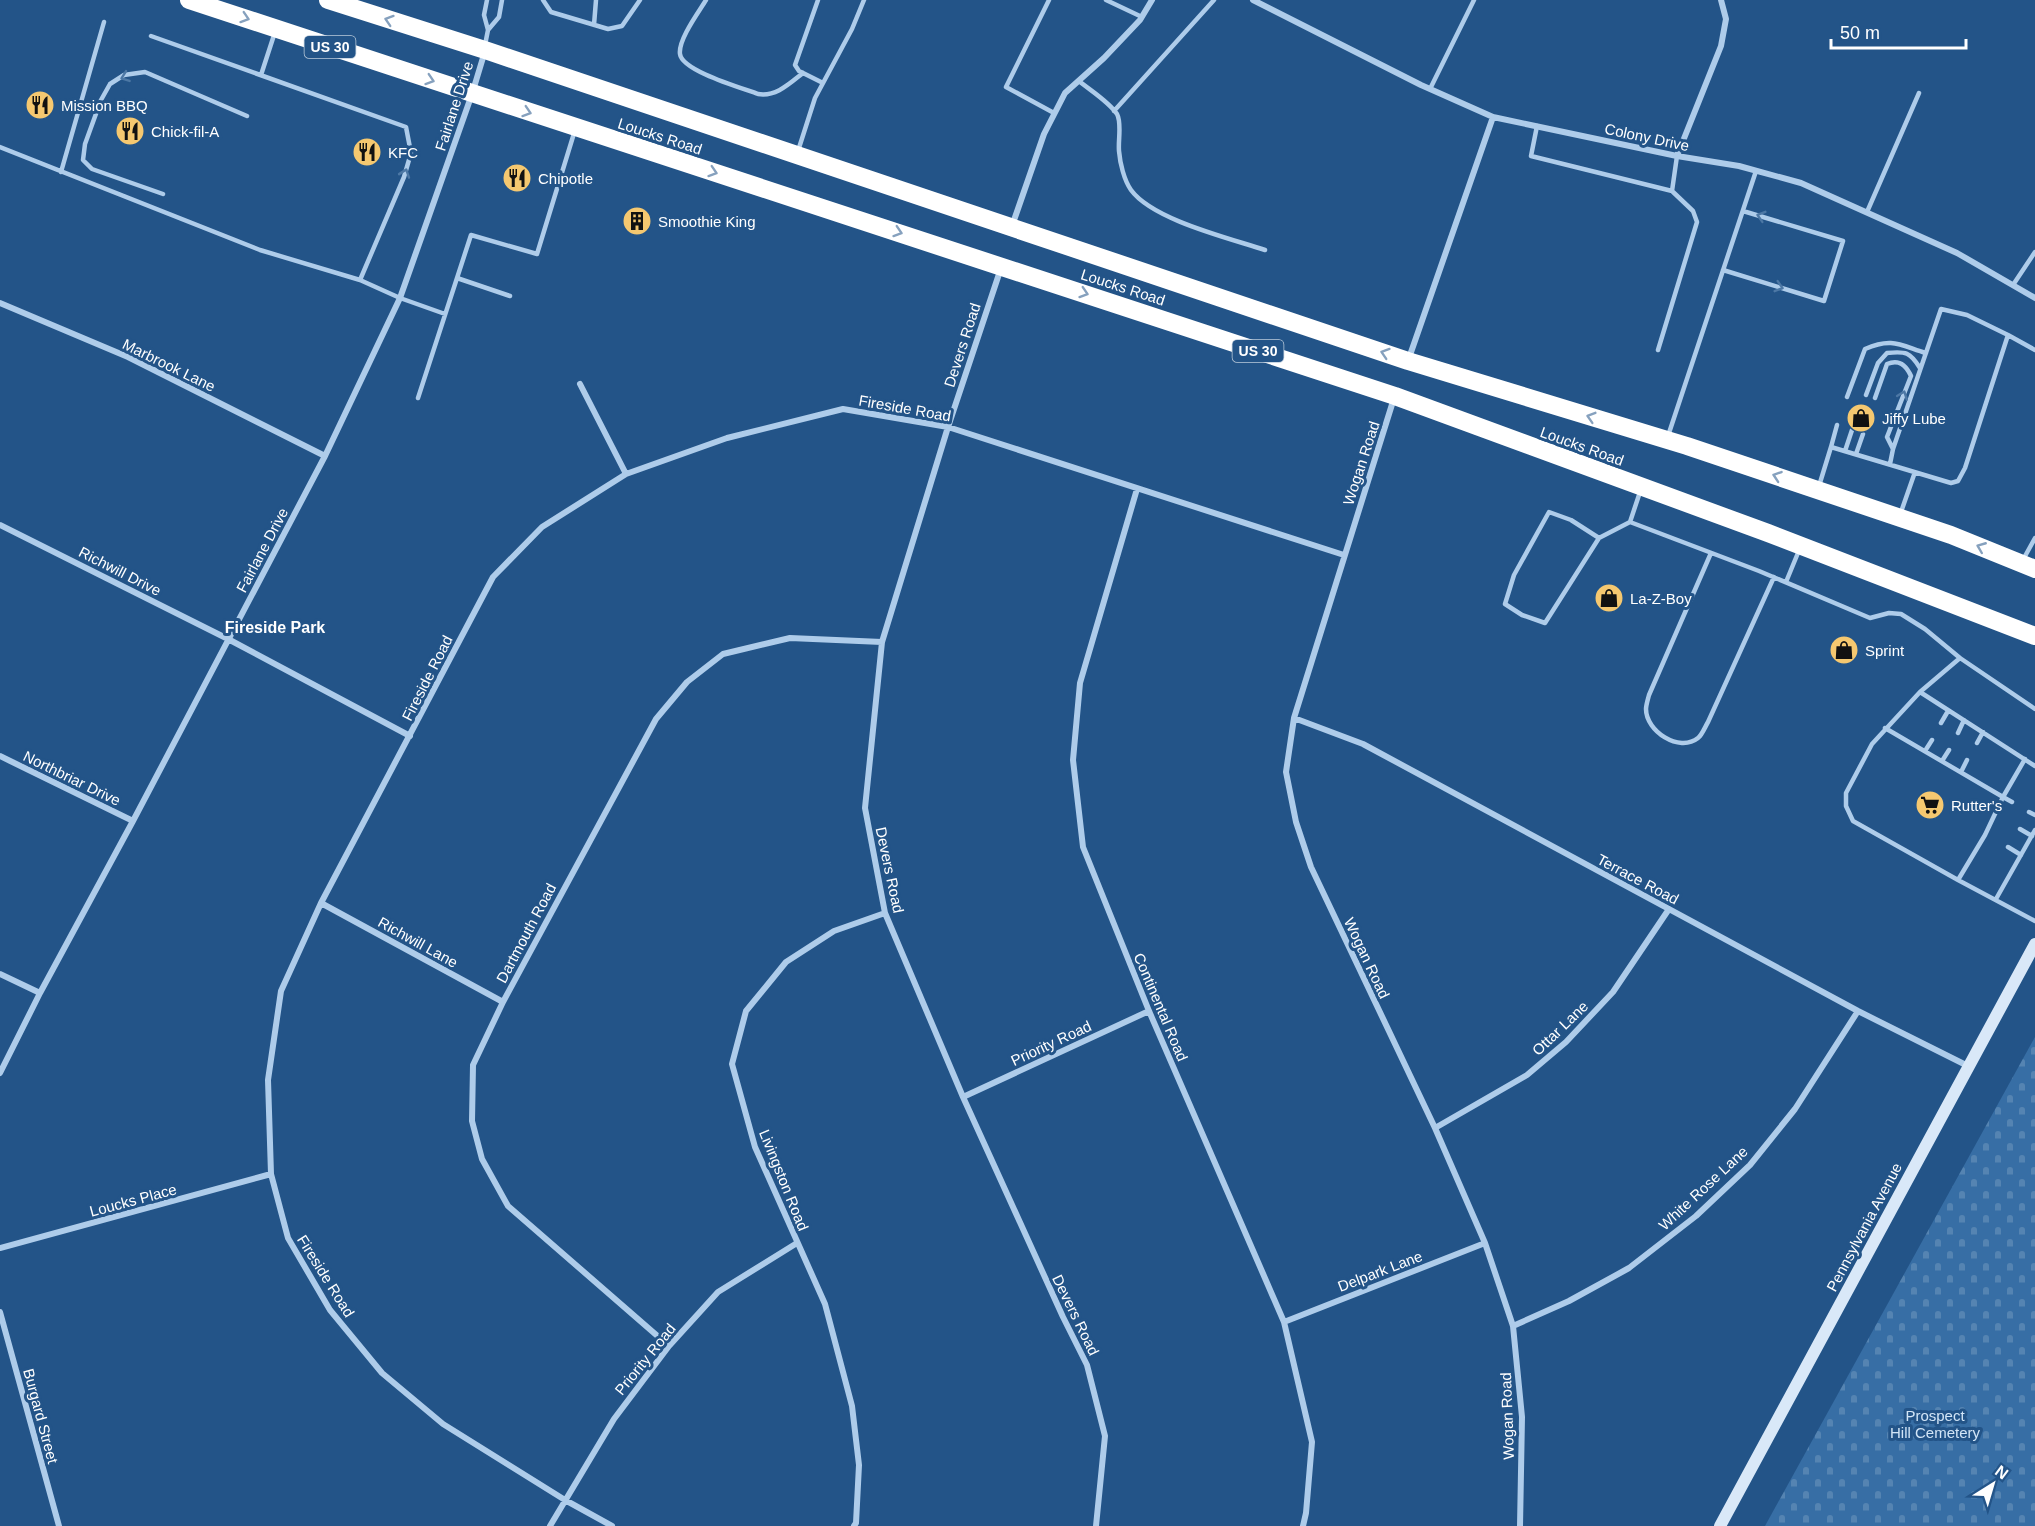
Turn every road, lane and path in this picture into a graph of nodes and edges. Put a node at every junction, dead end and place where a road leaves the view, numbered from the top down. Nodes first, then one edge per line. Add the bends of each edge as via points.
1 (189, 0) edge
2 (328, 0) edge
3 (487, 0) edge
4 (502, 0) edge
5 (543, 0) edge
6 (596, 0) edge
7 (640, 0) edge
8 (706, 0) edge
9 (818, 0) edge
10 (864, 0) edge
11 (1049, 0) edge
12 (1106, 0) edge
13 (1152, 0) edge
14 (1214, 0) edge
15 (1253, 0) edge
16 (1474, 0) edge
17 (1723, 0) edge
18 (1142, 17) junction
19 (104, 22) dead end
20 (594, 25) junction
21 (276, 29) junction
22 (488, 30) junction
23 (151, 36) dead end
24 (484, 50) junction
25 (803, 73) junction
26 (261, 75) junction
27 (1079, 81) junction
28 (823, 83) junction
29 (1430, 89) junction
30 (1919, 93) dead end
31 (472, 94) junction
32 (1114, 111) junction
33 (1054, 114) junction
34 (247, 116) dead end
35 (1492, 117) junction
36 (1537, 126) junction
37 (576, 128) junction
38 (0, 147) edge
39 (796, 156) junction
40 (1677, 156) junction
41 (1756, 171) junction
42 (62, 172) junction
43 (1672, 191) junction
44 (163, 194) dead end
45 (1743, 211) junction
46 (1867, 212) junction
47 (1011, 229) junction
48 (1265, 250) dead end
49 (2035, 252) edge
50 (1002, 266) junction
51 (1723, 270) junction
52 (457, 278) junction
53 (360, 280) junction
54 (2013, 285) junction
55 (510, 296) dead end
56 (400, 298) junction
57 (2035, 298) edge
58 (0, 303) edge
59 (445, 314) junction
60 (2008, 335) junction
61 (1658, 350) dead end
62 (2035, 350) edge
63 (1926, 353) junction
64 (1408, 361) junction
65 (1920, 368) junction
66 (580, 384) dead end
67 (1866, 395) dead end
68 (1395, 396) junction
69 (1847, 397) dead end
70 (418, 398) dead end
71 (1875, 398) dead end
72 (1837, 425) dead end
73 (948, 427) junction
74 (1852, 430) dead end
75 (1863, 434) dead end
76 (1667, 440) junction
77 (1831, 447) junction
78 (1893, 449) junction
79 (1845, 451) junction
80 (1856, 454) junction
81 (325, 456) junction
82 (1890, 464) junction
83 (1915, 472) junction
84 (626, 474) junction
85 (1642, 487) junction
86 (1137, 489) junction
87 (1818, 490) junction
88 (1900, 518) junction
89 (1630, 522) junction
90 (0, 525) edge
91 (1599, 538) junction
92 (2035, 538) edge
93 (1801, 546) junction
94 (1711, 553) junction
95 (1344, 555) junction
96 (2028, 566) edge
97 (1774, 577) junction
98 (1786, 582) junction
99 (1991, 618) junction
100 (2035, 636) edge
101 (228, 639) junction
102 (882, 642) junction
103 (2035, 646) edge
104 (1960, 658) junction
105 (1920, 692) junction
106 (2035, 709) edge
107 (1948, 711) junction
108 (1294, 718) junction
109 (1964, 720) junction
110 (1941, 723) dead end
111 (1885, 728) junction
112 (1983, 732) junction
113 (1958, 733) dead end
114 (410, 736) junction
115 (1932, 740) dead end
116 (1977, 743) dead end
117 (1949, 750) dead end
118 (1925, 751) junction
119 (0, 756) edge
120 (2025, 759) junction
121 (1967, 760) dead end
122 (1942, 761) junction
123 (2035, 766) edge
124 (1961, 772) junction
125 (2003, 797) junction
126 (2012, 802) dead end
127 (2029, 812) dead end
128 (1995, 815) junction
129 (2035, 815) edge
130 (2001, 819) dead end
131 (133, 821) junction
132 (2020, 829) dead end
133 (2035, 830) edge
134 (2032, 836) junction
135 (2008, 848) dead end
136 (2021, 855) junction
137 (1958, 880) junction
138 (1996, 899) junction
139 (321, 903) junction
140 (1669, 909) junction
141 (885, 913) junction
142 (2035, 921) edge
143 (2035, 944) edge
144 (0, 974) edge
145 (40, 993) junction
146 (503, 1002) junction
147 (1149, 1011) junction
148 (1858, 1011) junction
149 (1968, 1066) junction
150 (0, 1072) edge
151 (963, 1097) junction
152 (1435, 1128) junction
153 (271, 1174) junction
154 (797, 1243) junction
155 (1485, 1244) junction
156 (0, 1248) edge
157 (0, 1312) edge
158 (1284, 1322) junction
159 (1513, 1326) junction
160 (669, 1346) junction
161 (565, 1500) junction
162 (59, 1526) edge
163 (550, 1526) edge
164 (612, 1526) edge
165 (854, 1526) edge
166 (1096, 1526) edge
167 (1303, 1526) edge
168 (1520, 1526) edge
169 (1720, 1526) edge

1 -> 21 highway, Loucks Road / US 30
24 -> 2 highway, Loucks Road / US 30
3 - 22 lane via 484,15
4 - 22 lane via 499,17
5 - 20 lane via 551,12
6 - 20 lane
7 - 20 lane via 622,26 608,29
8 - 25 lane via 681,42 681,59 688,65 767,95
9 - 25 lane via 795,65
10 - 28 lane
11 - 33 lane via 1006,87
12 - 18 lane
13 - 18 street
14 - 32 lane
15 - 29 street, Colony Drive
16 - 29 lane
17 - 40 street via 1726,19 1721,46
18 - 27 street
19 - 42 lane
21 - 26 lane
21 -> 31 highway, Loucks Road / US 30
22 - 24 lane
23 - 26 lane
24 - 31 street, Fairlane Drive
24 - 39 highway, Loucks Road / US 30
25 - 28 lane
53 -> 26 lane via 404,177 411,153 406,127
27 - 32 lane
27 - 33 street via 1065,93
28 - 39 lane
29 - 35 street, Colony Drive
30 - 46 lane
31 -> 37 highway, Loucks Road / US 30
31 - 56 street, Fairlane Drive
32 - 48 lane via 1119,117 1123,170 1131,190 1146,204 1170,218
33 - 47 street
34 -> 44 lane via 145,72 123,75 110,84 101,100 83,160 92,169
35 - 36 street, Colony Drive
35 - 64 street
36 - 40 street, Colony Drive
36 - 43 lane via 1531,156
37 -> 50 highway, Loucks Road / US 30
37 - 52 lane via 537,254 471,235
38 - 42 lane
39 - 47 highway, Loucks Road / US 30
40 - 41 street, Colony Drive
40 - 43 lane
41 - 45 lane
41 - 46 street, Colony Drive via 1801,183
42 - 53 lane via 261,250
43 - 61 lane via 1693,211 1697,222
45 - 51 lane
51 -> 45 lane via 1824,301 1843,241
46 - 54 street, Colony Drive via 1957,253
64 -> 47 highway, Loucks Road / US 30
49 - 54 lane
50 -> 68 highway, Loucks Road / US 30
50 - 73 street, Devers Road
51 - 76 lane
52 - 55 lane
52 - 59 lane
53 - 56 lane
54 - 57 street, Colony Drive
56 - 59 lane
56 - 81 street, Fairlane Drive
58 - 81 street, Marbrook Lane via 128,357
59 - 70 lane
60 - 62 lane
60 - 63 lane via 1967,315 1941,309
60 - 83 lane via 1963,474 1951,483
63 - 65 lane
63 - 69 lane via 1891,342 1865,349
76 -> 64 highway, Loucks Road / US 30
65 - 67 lane via 1912,356 1902,351 1887,353 1878,363
65 - 78 lane
66 - 84 street
68 - 85 highway, Loucks Road / US 30
68 - 95 street, Wogan Road
78 -> 71 lane via 1887,437 1911,376 1907,367 1893,361 1887,364
72 - 77 lane
73 - 84 street, Fireside Road via 843,409 727,438
73 - 86 street, Fireside Road
73 - 102 street, Devers Road
74 - 79 lane
75 - 80 lane
87 -> 76 highway, Loucks Road / US 30
77 - 79 lane
77 - 87 lane
78 - 82 lane
79 - 80 lane
80 - 82 lane
81 - 101 street, Fairlane Drive
82 - 83 lane
83 - 88 lane
84 - 114 street, Fireside Road via 543,527 493,577
85 - 89 lane
85 - 93 highway, Loucks Road / US 30
86 - 95 street, Fireside Road
86 - 147 street, Continental Road via 1080,683 1073,760 1083,846
87 - 88 highway, Loucks Road / US 30
96 -> 88 highway, Loucks Road / US 30
89 - 91 lane
89 - 94 lane
90 - 101 street, Richwill Drive
91 - 91 lane via 1545,622 1522,615 1505,604 1514,575 1549,512 1571,520
92 - 96 lane
93 - 98 lane
93 - 99 highway, Loucks Road / US 30
94 - 97 lane
94 - 97 lane via 1649,695 1645,710 1650,724 1662,736 1682,743 1698,738
95 - 108 street, Wogan Road
97 - 98 lane
98 - 104 lane via 1870,618 1901,614
99 - 100 highway, Loucks Road / US 30
99 - 103 highway
101 - 114 street
101 - 131 street, Fairlane Drive
102 - 141 street, Devers Road via 865,808
102 - 146 street, Dartmouth Road via 790,638 723,654 687,682 656,719
104 - 105 lane
104 - 106 lane
105 - 107 lane
105 - 111 lane
107 - 109 lane
107 - 110 lane
108 - 140 street, Terrace Road via 1363,744
108 - 152 street, Wogan Road via 1286,772 1296,822 1311,867
109 - 112 lane
109 - 113 lane
111 - 118 lane
111 - 137 lane via 1846,792 1846,806 1853,821
112 - 116 lane
112 - 120 lane
114 - 139 street, Fireside Road
115 - 118 lane
117 - 122 lane
118 - 122 lane
119 - 131 street, Northbriar Drive
120 - 123 lane
120 - 125 lane
121 - 124 lane
122 - 124 lane
124 - 125 lane
125 - 126 lane
125 - 128 lane
127 - 129 lane
128 - 130 lane
128 - 137 lane
131 - 145 street, Fairlane Drive
132 - 134 lane
133 - 134 lane
134 - 136 lane
135 - 136 lane
136 - 138 lane
137 - 138 lane
138 - 142 lane
139 - 146 street, Richwill Lane
139 - 153 street, Fireside Road via 281,991 268,1080
140 - 148 street, Terrace Road
140 - 152 street, Ottar Lane via 1613,992 1566,1042 1527,1075
141 - 151 street, Devers Road
141 - 154 street, Livingston Road via 834,931 786,962 746,1011 732,1064 755,1147
143 - 149 street, Pennsylvania Avenue
144 - 145 street
145 - 150 street, Fairlane Drive
146 - 160 street, Dartmouth Road via 473,1065 472,1121 482,1159 508,1206
147 - 151 street, Priority Road
147 - 158 street, Continental Road
148 - 149 street, Terrace Road
148 - 159 street, White Rose Lane via 1795,1109 1750,1165 1696,1216 1629,1268
149 - 169 street, Pennsylvania Avenue
151 - 166 street, Devers Road via 1087,1365 1105,1436
152 - 155 street, Wogan Road
153 - 156 street, Loucks Place
153 - 161 street, Fireside Road via 288,1238 330,1310 381,1373 443,1424
154 - 160 street, Priority Road via 718,1292
154 - 165 street, Livingston Road via 825,1304 852,1406 859,1465
155 - 158 street, Delpark Lane
155 - 159 street, Wogan Road
157 - 162 street, Burgard Street
158 - 167 street, Continental Road via 1312,1442
159 - 168 street, Wogan Road via 1522,1417
160 - 161 street, Priority Road via 614,1419
161 - 163 street, Priority Road
161 - 164 street, Fireside Road

